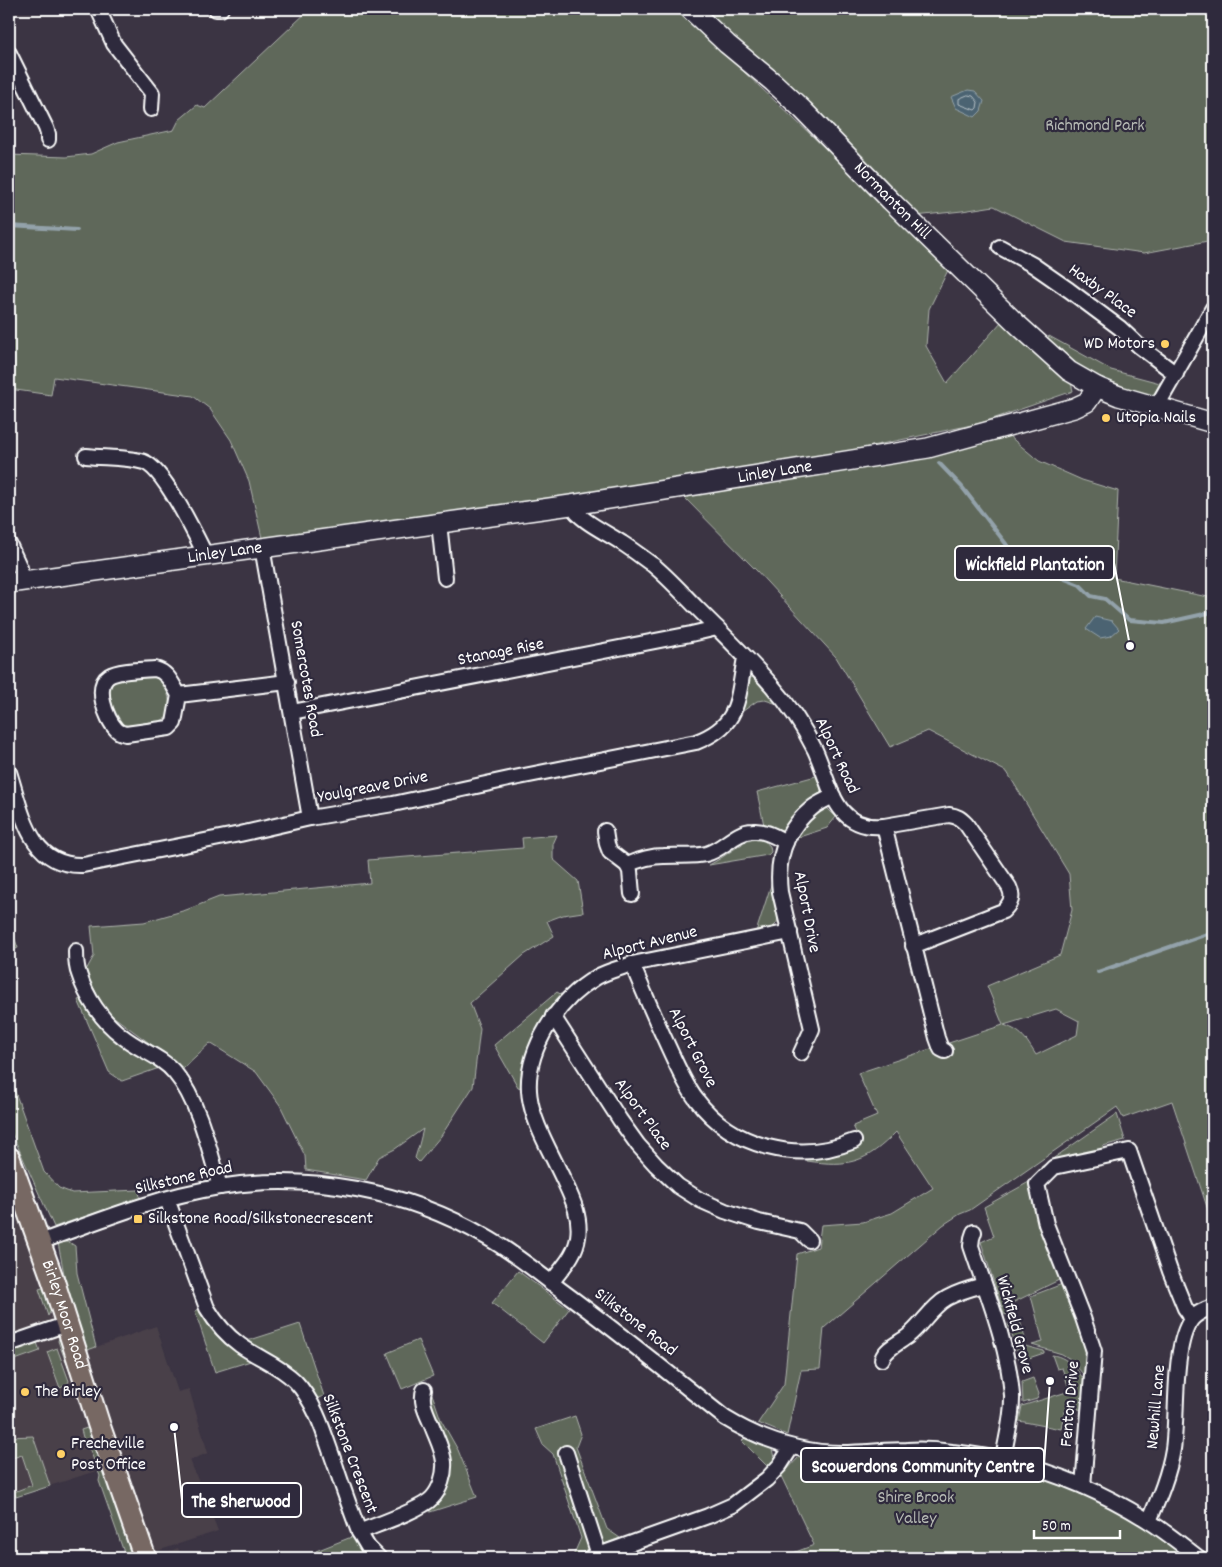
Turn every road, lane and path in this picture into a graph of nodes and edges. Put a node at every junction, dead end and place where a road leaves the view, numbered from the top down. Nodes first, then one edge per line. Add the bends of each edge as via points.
1 (98, 9) edge
2 (216, 9) edge
3 (221, 9) edge
4 (690, 9) edge
5 (9, 56) edge
6 (151, 109) dead end
7 (48, 140) dead end
8 (1000, 247) dead end
9 (1213, 308) edge
10 (1176, 374) junction
11 (1097, 388) junction
12 (1158, 407) junction
13 (1213, 423) edge
14 (86, 456) dead end
15 (571, 505) junction
16 (439, 523) junction
17 (9, 544) edge
18 (262, 547) junction
19 (206, 556) junction
20 (445, 578) dead end
21 (16, 582) edge
22 (717, 628) junction
23 (745, 658) junction
24 (287, 682) junction
25 (179, 696) junction
26 (292, 712) junction
27 (9, 772) edge
28 (833, 796) junction
29 (310, 818) junction
30 (884, 826) junction
31 (605, 831) dead end
32 (786, 842) junction
33 (627, 865) junction
34 (632, 894) dead end
35 (790, 932) junction
36 (913, 946) junction
37 (76, 951) dead end
38 (632, 964) junction
39 (553, 1016) junction
40 (945, 1051) dead end
41 (801, 1053) dead end
42 (854, 1141) dead end
43 (9, 1158) edge
44 (220, 1187) junction
45 (167, 1199) junction
46 (974, 1232) dead end
47 (809, 1240) dead end
48 (40, 1242) junction
49 (551, 1283) junction
50 (984, 1285) junction
51 (1213, 1307) edge
52 (1192, 1318) junction
53 (67, 1324) junction
54 (9, 1344) edge
55 (882, 1359) dead end
56 (424, 1390) dead end
57 (791, 1448) junction
58 (566, 1453) dead end
59 (1003, 1459) junction
60 (1083, 1486) junction
61 (1149, 1521) junction
62 (359, 1532) junction
63 (594, 1557) edge
64 (144, 1558) edge
65 (379, 1558) edge
66 (1199, 1558) edge

1 - 6 street via 114,44 152,92
2 - 3 street
4 - 11 street, Normanton Hill via 803,110 1030,337 1069,371
5 - 7 street via 46,128
8 - 10 street, Haxby Place via 1069,290
9 - 10 street
10 - 12 street
11 - 12 street, Normanton Hill
11 - 15 street, Linley Lane via 1087,402 1074,408 928,448
12 - 13 street, Normanton Hill
14 - 19 street via 150,465 182,510
15 - 16 street, Linley Lane
15 - 22 street, Alport Road via 576,513 654,567
16 - 18 street, Linley Lane
16 - 20 street
17 - 21 street via 20,568
18 - 19 street, Linley Lane
18 - 24 street, Somercotes Road
19 - 21 street, Linley Lane
22 - 23 street, Alport Road
22 - 26 street, Stanage Rise
23 - 28 street, Alport Road via 773,687 805,731
23 - 29 street, Youlgreave Drive via 733,714 708,738 393,804
24 - 25 street
24 - 26 street, Somercotes Road
25 - 25 street via 174,723 169,728 126,734 115,729 104,709 102,684 118,673 155,669 168,676
26 - 29 street, Somercotes Road
27 - 29 street, Youlgreave Drive via 38,847 53,859 73,866
28 - 30 street, Alport Road via 839,808 855,821 873,827
28 - 32 street, Alport Drive via 802,817
30 - 36 street
30 - 36 street, Alport Road via 949,815 960,818 1012,893 1004,911
31 - 33 street via 610,852
32 - 33 street via 761,832 744,832 705,854 662,856
32 - 35 street, Alport Drive via 778,877
33 - 34 street
35 - 38 street, Alport Avenue
35 - 41 street, Alport Drive via 812,1029
36 - 40 street via 937,1041
37 - 44 street via 78,974 101,1016 122,1036 166,1063 186,1088
38 - 39 street, Alport Avenue via 598,976 566,1001
38 - 42 street, Alport Grove via 660,1031 694,1096 720,1123 751,1142 781,1150 819,1151
39 - 47 street, Alport Place via 638,1145 678,1186 725,1211 800,1231
39 - 49 street, Alport Avenue via 533,1054 529,1097 572,1197 578,1238 575,1250
43 - 48 main road, Birley Moor Road
44 - 45 street, Silkstone Road
44 - 49 street, Silkstone Road via 279,1182 383,1194 419,1206 485,1236
45 - 48 street, Silkstone Road
45 - 62 street, Silkstone Crescent via 207,1308 216,1322 240,1346 294,1380 310,1402
46 - 50 street, Wickfield Grove via 971,1246
48 - 53 main road, Birley Moor Road
49 - 57 street, Silkstone Road via 725,1418
50 - 55 street via 938,1304 909,1335 888,1349
50 - 59 street, Wickfield Grove via 1002,1343 1012,1396
51 - 52 street
52 - 60 street, Fenton Drive via 1170,1270 1129,1151 1054,1167 1037,1184 1046,1224 1094,1351
52 - 61 street, Newhill Lane via 1180,1353 1174,1447
53 - 54 street
53 - 64 main road, Birley Moor Road
56 - 62 street via 422,1402 444,1463 438,1488 422,1506
57 - 59 street, Silkstone Road via 842,1453 929,1450
57 - 63 street via 767,1479 733,1505
58 - 63 street
59 - 60 street, Silkstone Road
60 - 61 street, Silkstone Road
61 - 66 street, Silkstone Road
62 - 65 street, Silkstone Crescent

